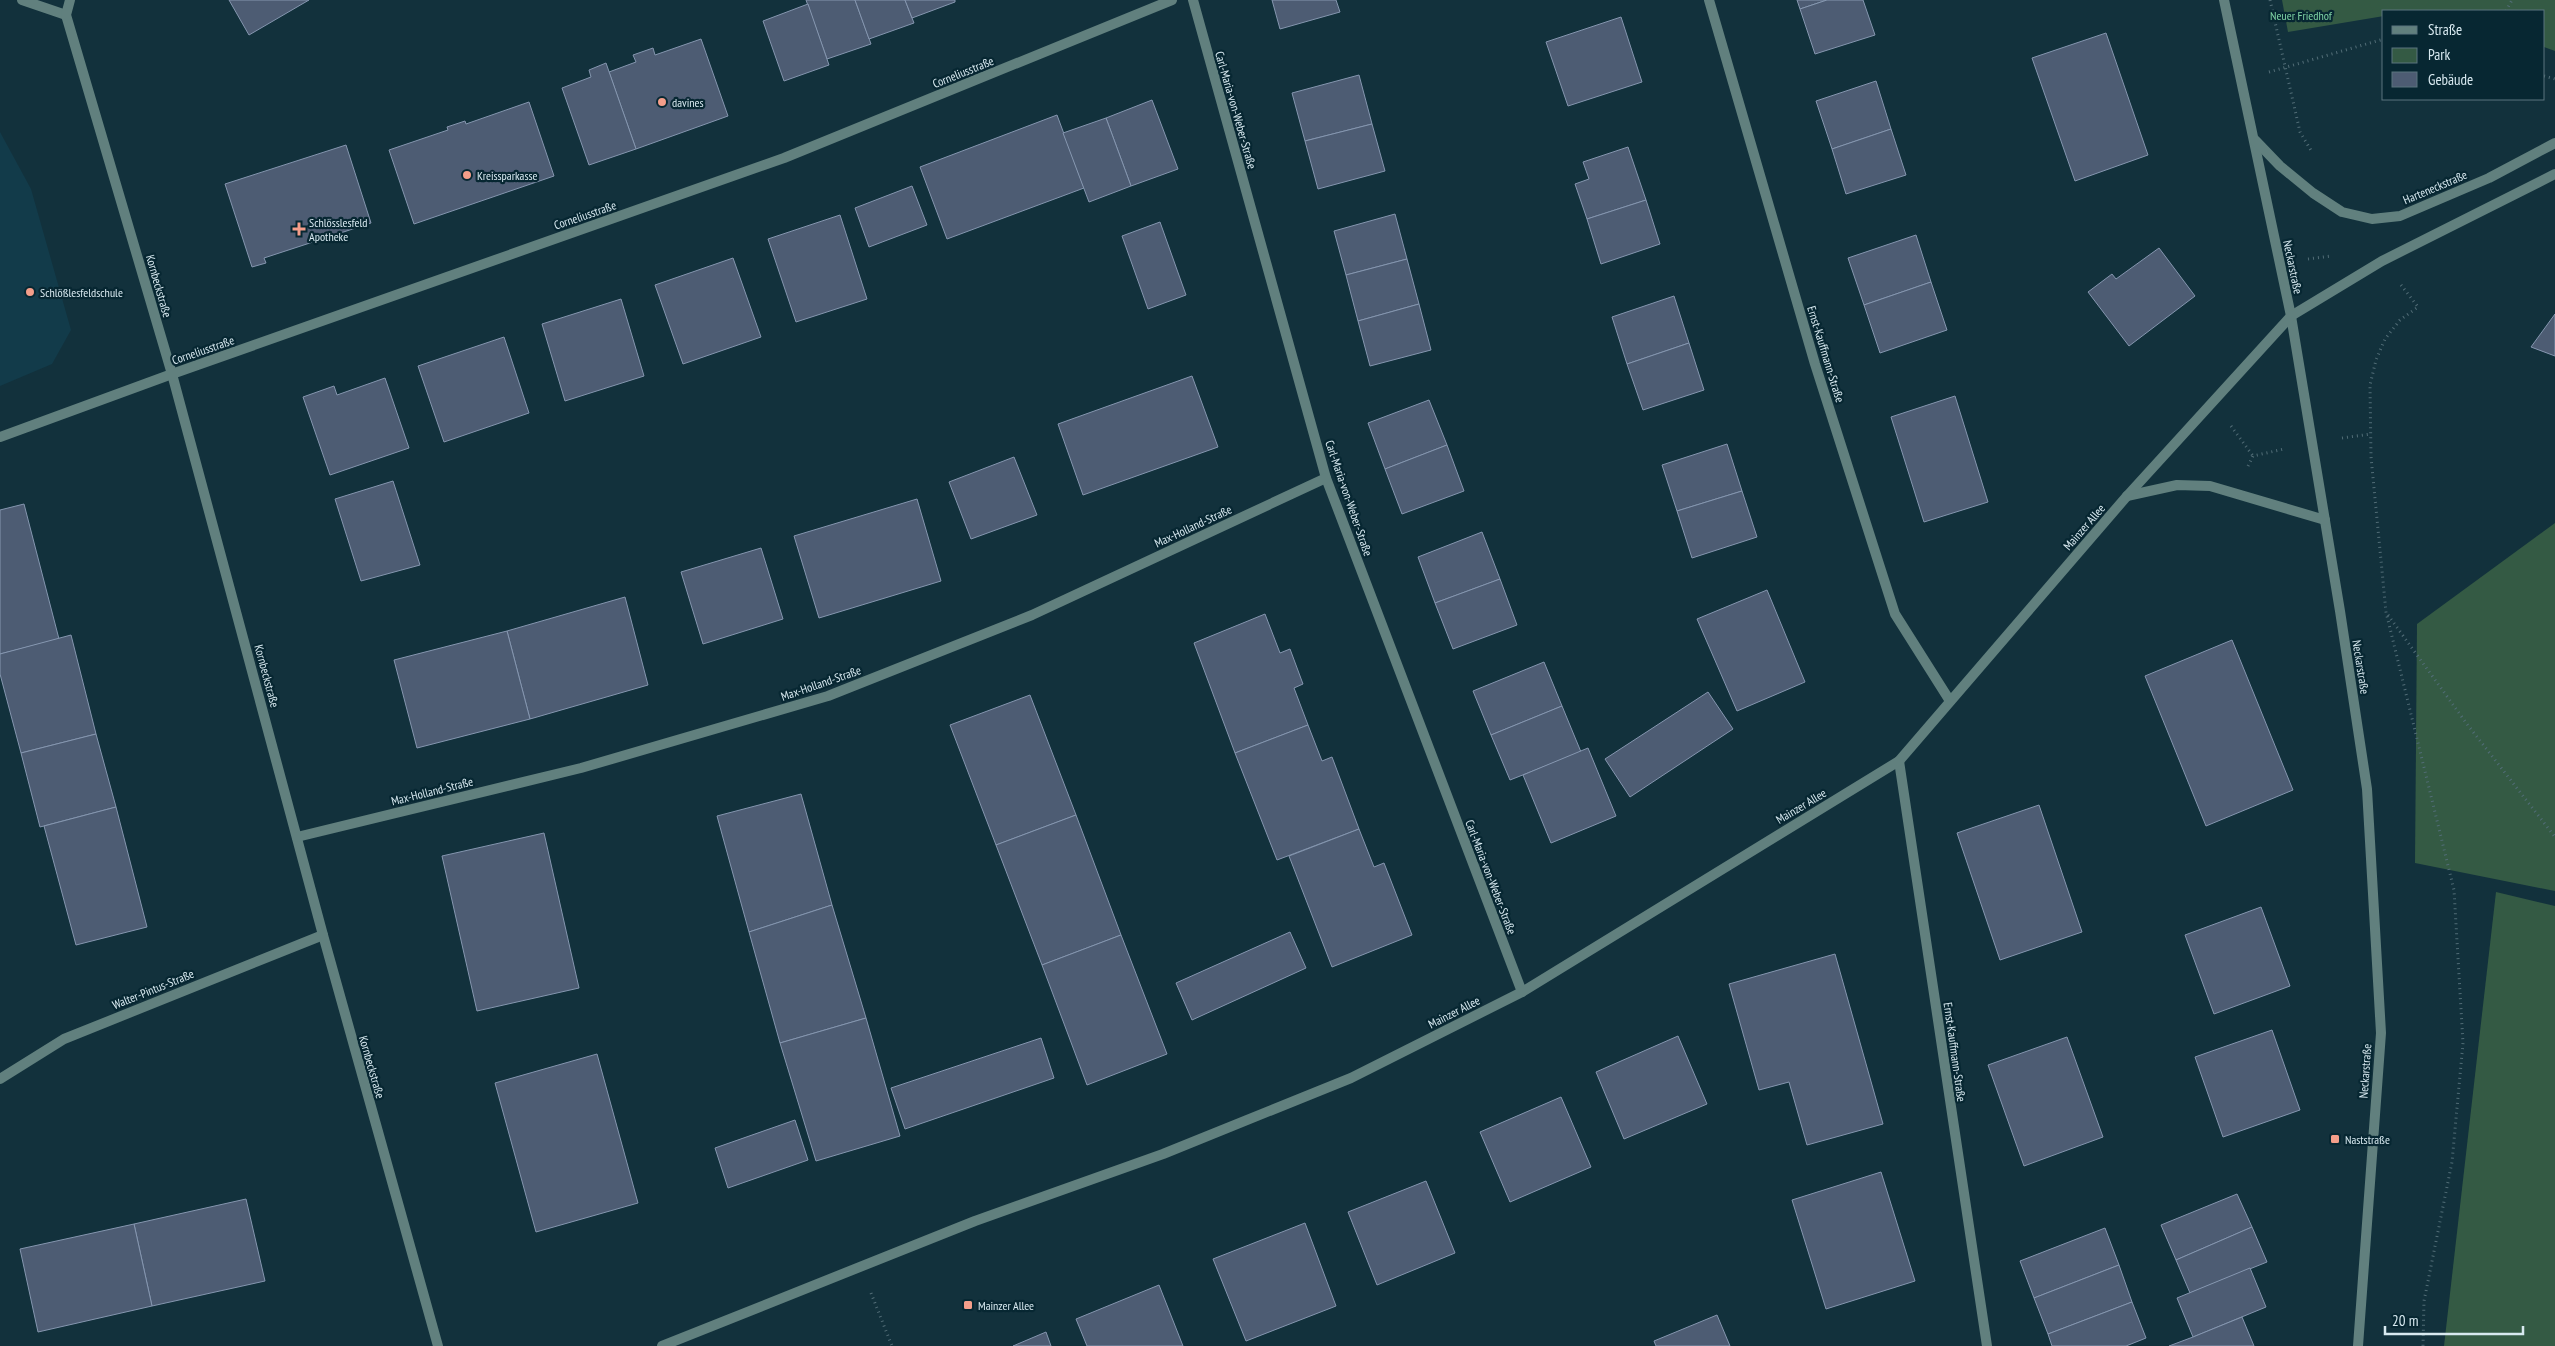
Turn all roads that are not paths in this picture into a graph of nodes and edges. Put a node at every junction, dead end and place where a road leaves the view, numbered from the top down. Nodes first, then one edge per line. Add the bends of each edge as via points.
1 (22, 0) edge
2 (70, 0) edge
3 (1172, 0) edge
4 (1193, 0) edge
5 (1709, 0) edge
6 (2224, 0) edge
7 (66, 14) junction
8 (2255, 139) junction
9 (2555, 143) edge
10 (2555, 174) edge
11 (2291, 316) junction
12 (172, 374) junction
13 (0, 438) edge
14 (1326, 478) junction
15 (2127, 496) junction
16 (2325, 520) junction
17 (1950, 702) junction
18 (1899, 761) junction
19 (297, 837) junction
20 (323, 935) junction
21 (1522, 992) junction
22 (0, 1079) edge
23 (438, 1346) edge
24 (662, 1346) edge
25 (1987, 1346) edge
26 (2358, 1346) edge

1 - 7 street
2 - 7 street
3 - 12 street, Corneliusstraße via 784,158
4 - 14 street, Carl-Maria-von-Weber-Straße
5 - 17 street, Ernst-Kauffmann-Straße via 1815,364 1895,614
6 - 8 street, Neckarstraße
7 - 12 street, Kornbeckstraße
8 - 9 street, Harteneckstraße via 2313,194 2342,212 2372,219 2400,216 2489,178
8 - 11 street, Neckarstraße
10 - 11 street via 2382,261
11 - 15 street, Mainzer Allee
11 - 16 street, Neckarstraße
12 - 13 street, Corneliusstraße
12 - 19 street, Kornbeckstraße
14 - 19 street, Max-Holland-Straße via 1032,615 828,696 581,768
14 - 21 street, Carl-Maria-von-Weber-Straße
15 - 16 street via 2177,485 2210,486
15 - 17 street, Mainzer Allee
16 - 26 street, Neckarstraße via 2367,789 2381,1034
17 - 18 street, Mainzer Allee
18 - 21 street, Mainzer Allee
18 - 25 street, Ernst-Kauffmann-Straße
19 - 20 street, Kornbeckstraße
20 - 22 street, Walter-Pintus-Straße via 64,1039
20 - 23 street, Kornbeckstraße
21 - 24 street, Mainzer Allee via 1351,1078 1163,1154 975,1221

